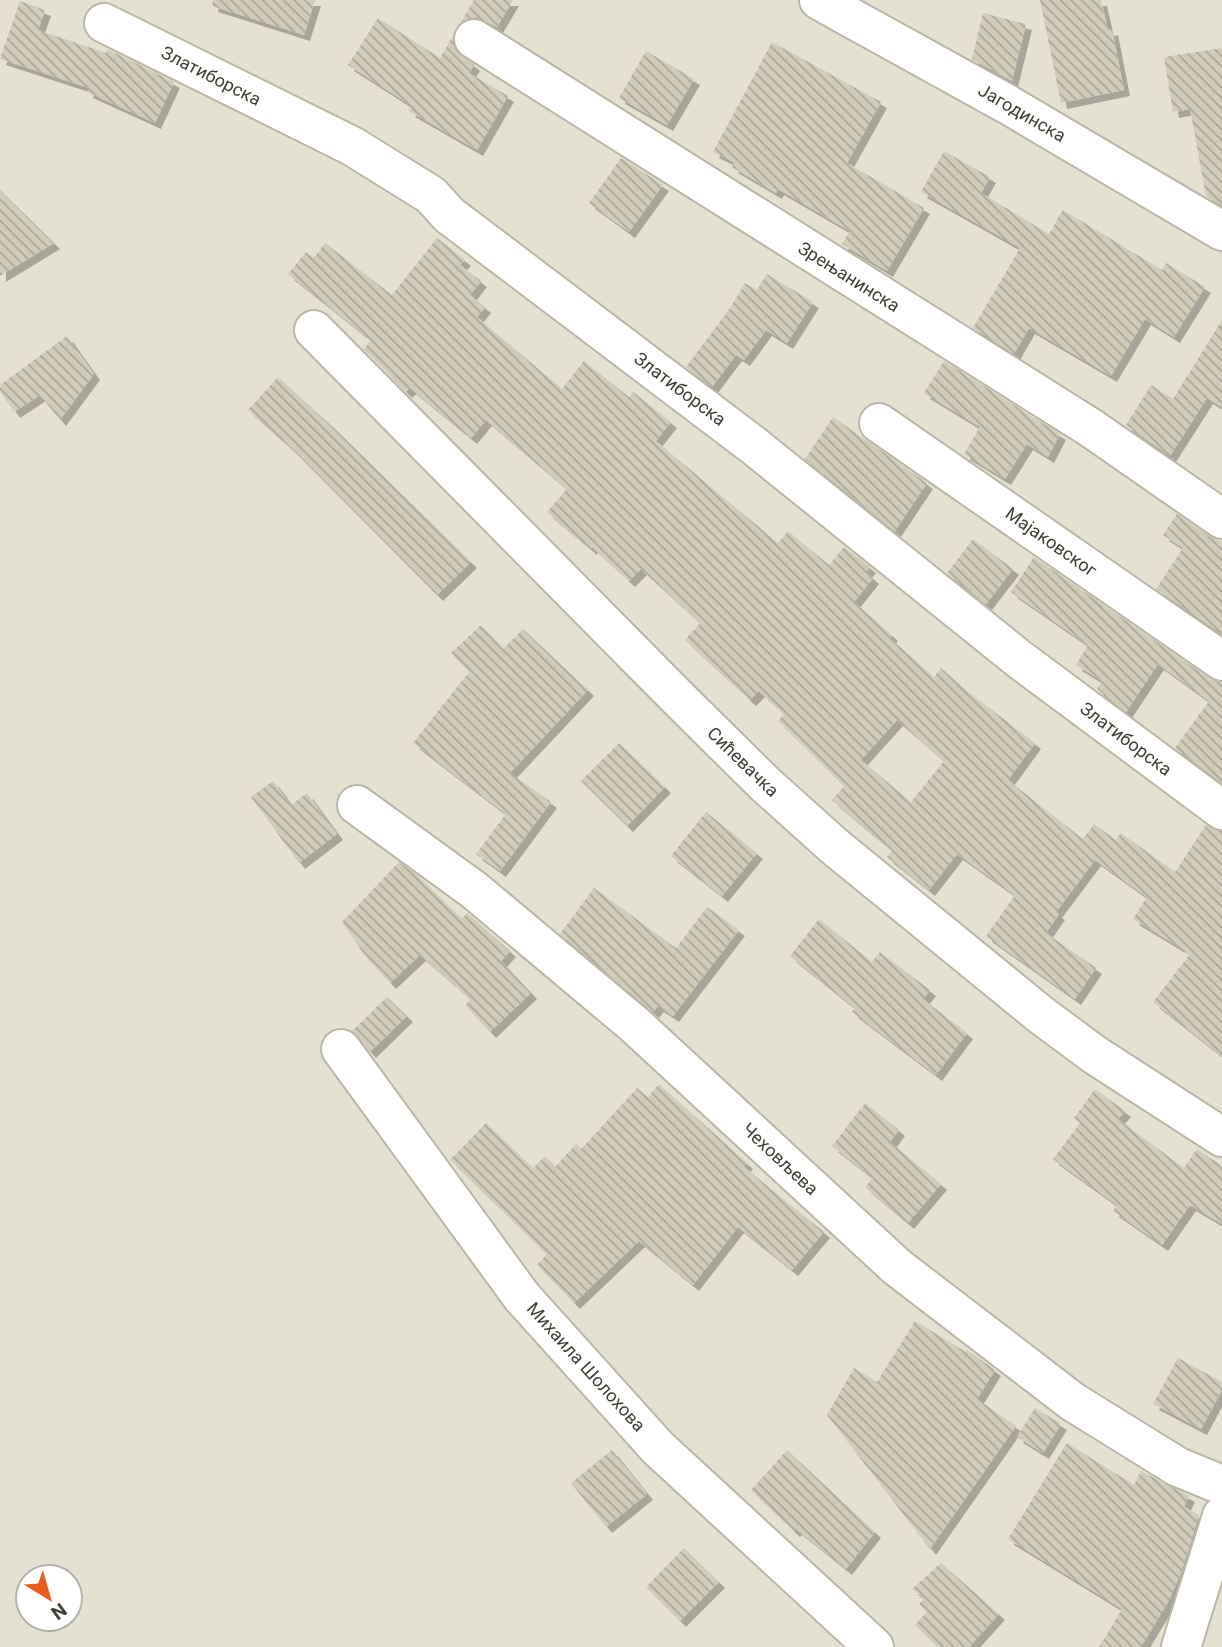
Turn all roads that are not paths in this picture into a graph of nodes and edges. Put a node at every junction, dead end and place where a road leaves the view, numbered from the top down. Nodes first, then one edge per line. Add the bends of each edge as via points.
1 (819, 0) edge
2 (104, 23) dead end
3 (474, 39) dead end
4 (1222, 231) edge
5 (314, 330) dead end
6 (879, 424) dead end
7 (1222, 519) edge
8 (1222, 661) edge
9 (357, 804) dead end
10 (1222, 810) edge
11 (341, 1049) dead end
12 (1222, 1137) edge
13 (1222, 1485) edge
14 (1222, 1516) edge
15 (874, 1647) edge
16 (1181, 1647) edge

1 - 4 street, Јагодинска
2 - 10 street, Златиборска via 352,146 430,195 449,215 753,445 1018,659
3 - 7 street, Зрењанинска via 1091,428
5 - 12 street, Сићевачка via 678,698 834,846 1041,1015
6 - 8 street, Мајаковског
9 - 13 street, Чеховљева via 474,890 635,1025 897,1268 1073,1402 1178,1467
11 - 15 street, Михаила Шолохова via 522,1297 658,1448
14 - 16 street

